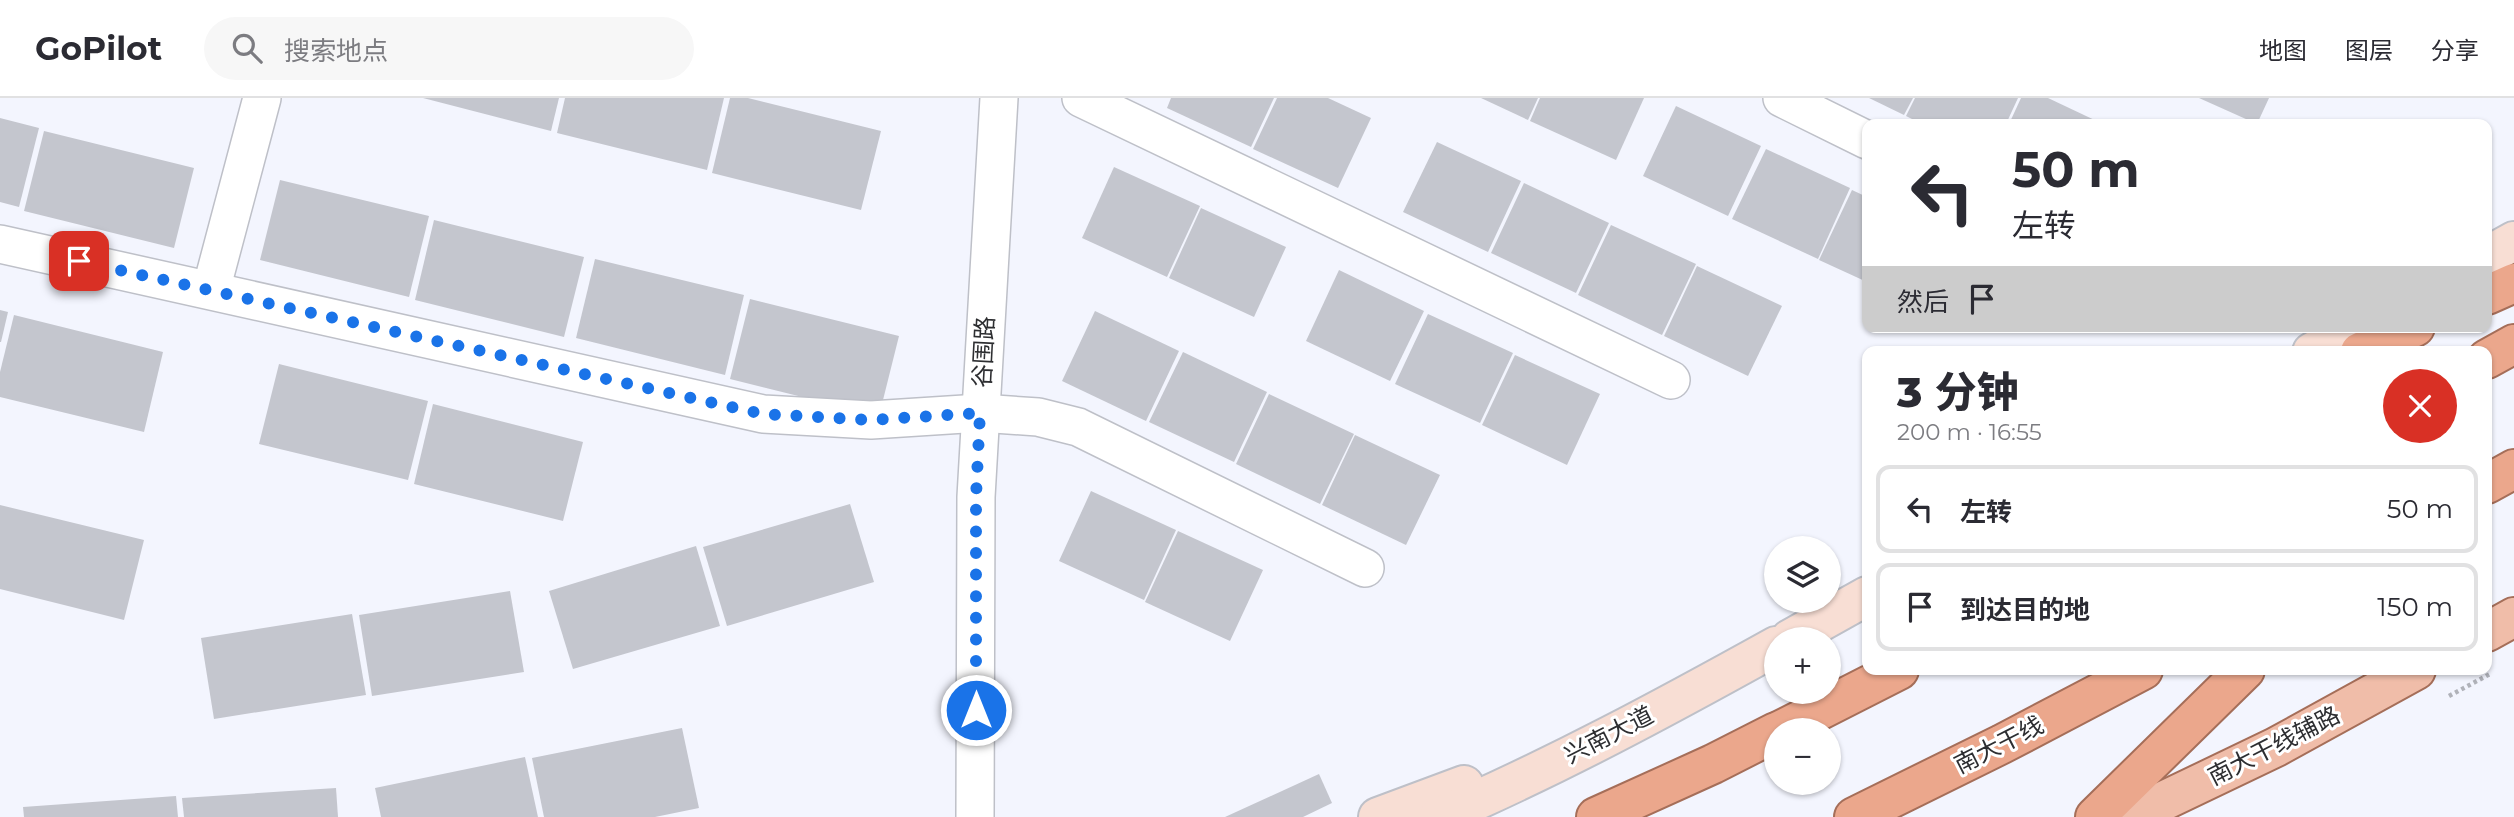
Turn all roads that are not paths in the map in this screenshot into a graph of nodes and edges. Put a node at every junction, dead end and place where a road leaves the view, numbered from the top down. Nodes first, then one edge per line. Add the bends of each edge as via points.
1 (262, 98) edge
2 (999, 98) edge
3 (1082, 98) edge
4 (1782, 98) edge
5 (1862, 138) edge
6 (2514, 241) edge
7 (0, 244) edge
8 (2492, 253) edge
9 (2514, 283) edge
10 (211, 290) junction
11 (2492, 293) edge
12 (2346, 333) edge
13 (2402, 333) edge
14 (2514, 344) edge
15 (2323, 346) edge
16 (2373, 346) edge
17 (2492, 356) edge
18 (1671, 380) dead end
19 (980, 413) junction
20 (2514, 468) edge
21 (2492, 481) edge
22 (1365, 568) dead end
23 (1862, 599) edge
24 (2514, 617) edge
25 (1811, 627) edge
26 (2492, 629) edge
27 (1764, 653) edge
28 (1889, 675) edge
29 (2133, 675) edge
30 (2240, 675) edge
31 (2407, 675) edge
32 (1653, 714) junction
33 (1805, 718) edge
34 (1764, 738) edge
35 (975, 817) edge
36 (1378, 817) edge
37 (1439, 817) edge
38 (1596, 817) edge
39 (1854, 817) edge
40 (2095, 817) edge
41 (2130, 817) edge

1 - 10 street
2 - 19 street, 谷围路
3 - 18 street
4 - 5 street
6 - 8 main road
7 - 10 street
9 - 11 highway
10 - 19 street via 763,414 871,420
12 - 15 main road
13 - 16 highway
14 - 17 highway
19 - 22 street via 1038,417 1077,427
19 - 35 street, 谷围路
20 - 21 highway
23 - 25 main road
24 - 26 main road
27 - 32 main road, 兴南大道
28 - 33 highway
29 - 39 highway, 南大干线
30 - 40 highway
31 - 41 main road, 南大干线辅路 via 2276,747
32 - 36 main road
32 - 37 main road, 兴南大道
34 - 38 highway

